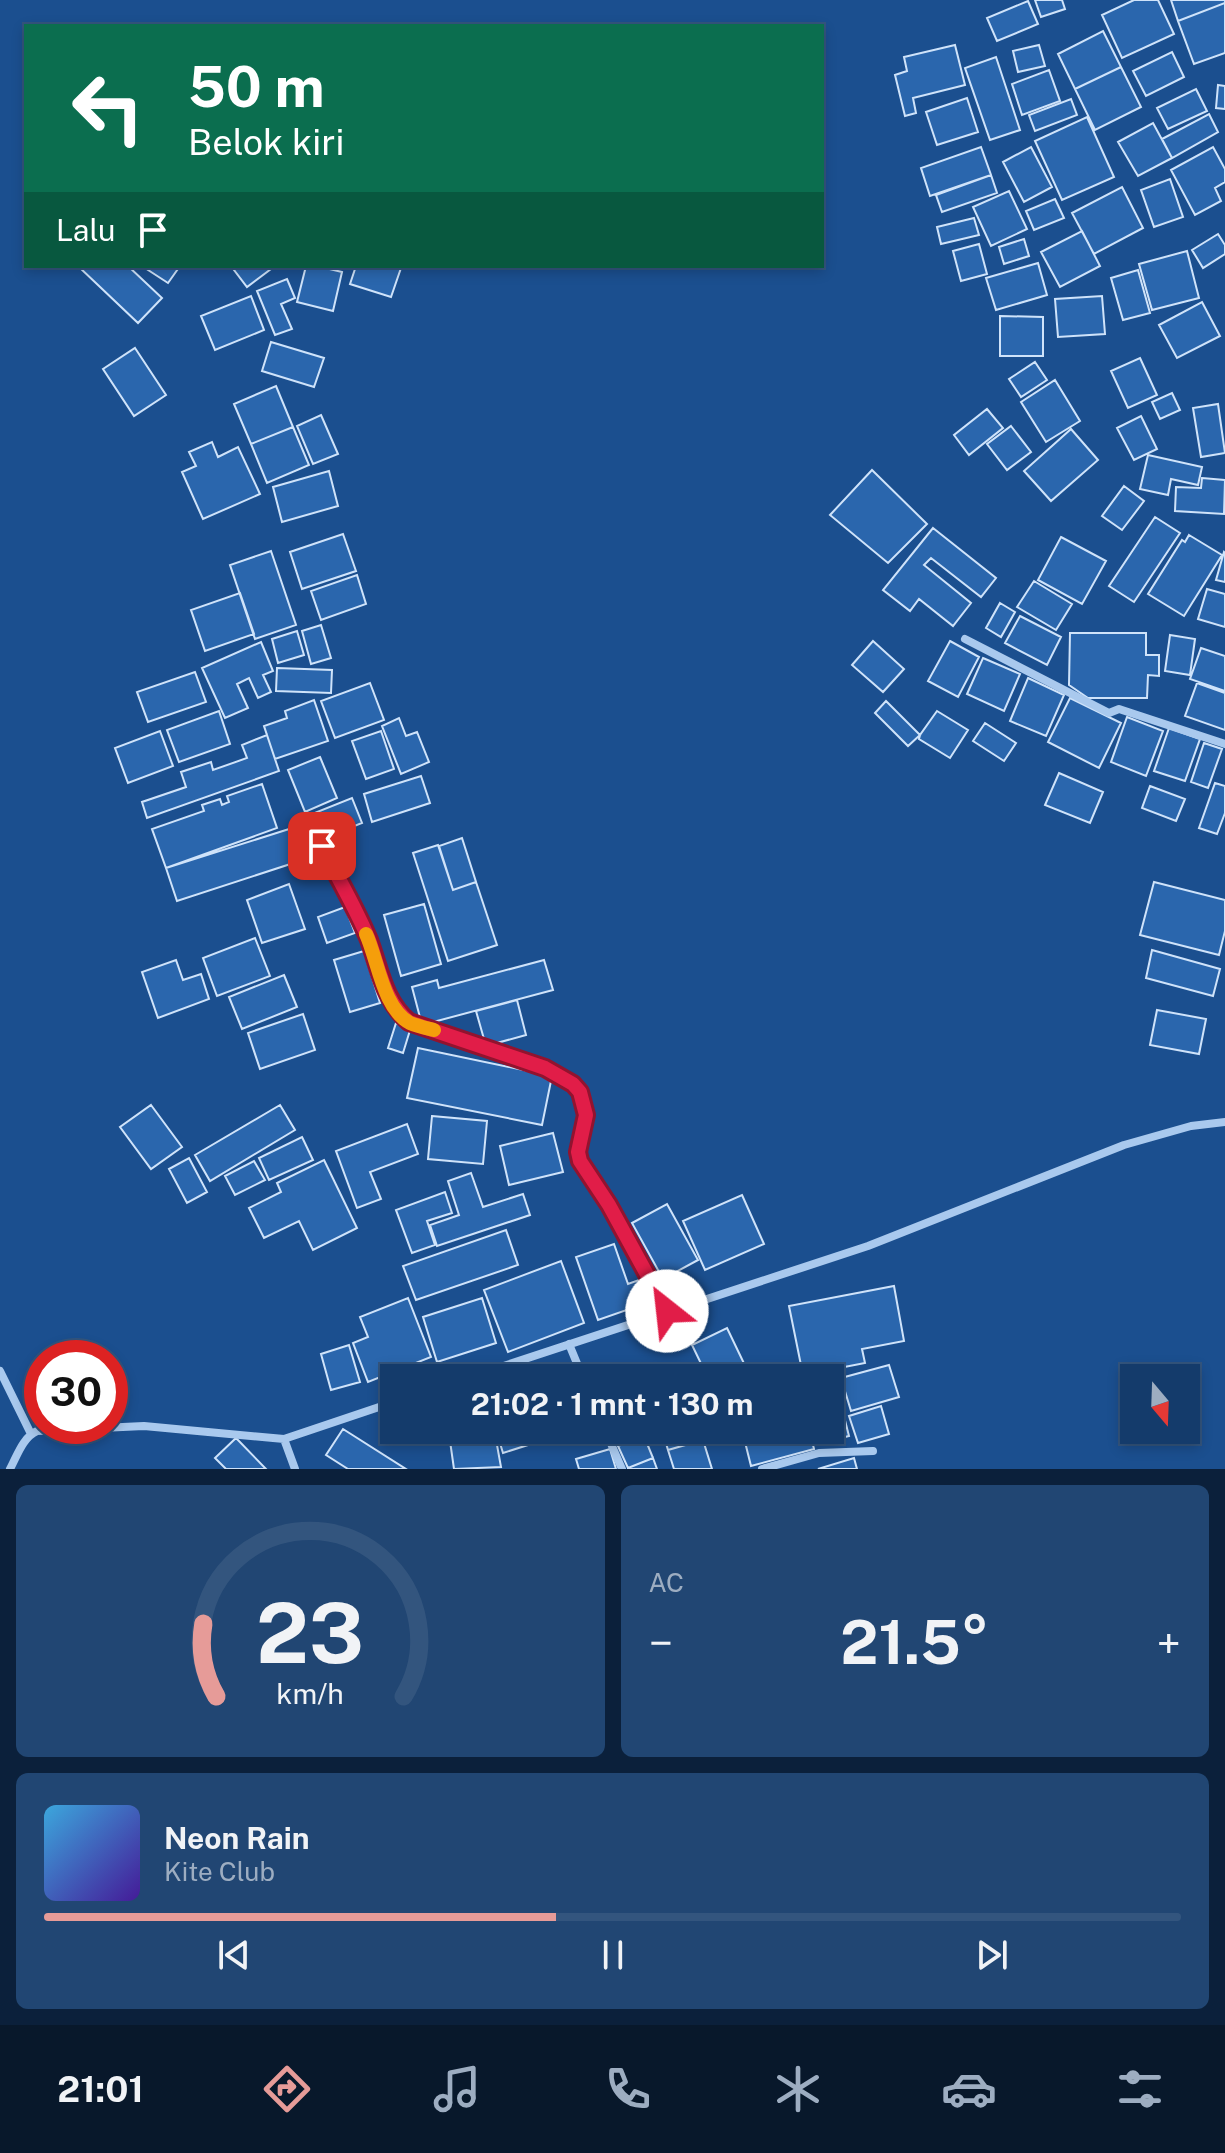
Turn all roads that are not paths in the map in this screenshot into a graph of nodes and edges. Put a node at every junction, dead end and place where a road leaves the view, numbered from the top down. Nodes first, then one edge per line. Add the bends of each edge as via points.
1 (965, 639) dead end
2 (1225, 744) edge
3 (322, 846) dead end
4 (1225, 1122) edge
5 (667, 1311) junction
6 (569, 1344) junction
7 (509, 1364) edge
8 (577, 1364) edge
9 (0, 1371) edge
10 (380, 1407) edge
11 (24, 1420) edge
12 (128, 1427) edge
13 (284, 1439) junction
14 (25, 1444) edge
15 (611, 1444) edge
16 (873, 1451) dead end
17 (10, 1469) edge
18 (295, 1469) edge
19 (622, 1469) edge
20 (762, 1469) edge

1 - 2 street via 1109,713 1119,709
3 - 5 street via 397,1013 409,1022 545,1068 580,1092 586,1115 580,1161
4 - 5 street via 1124,1145 868,1246
5 - 6 street
6 - 7 street
6 - 8 street
9 - 11 street
10 - 13 street
12 - 13 street
13 - 18 street
14 - 17 street
15 - 19 street
16 - 20 street via 819,1453

